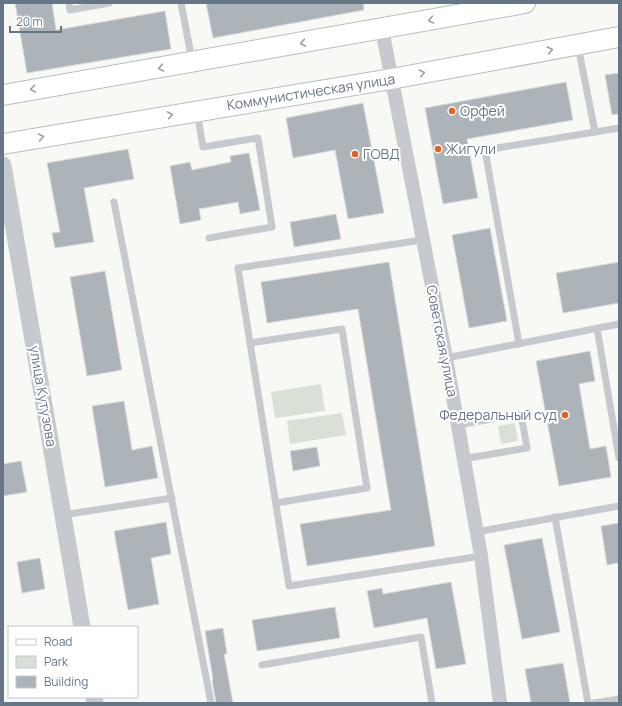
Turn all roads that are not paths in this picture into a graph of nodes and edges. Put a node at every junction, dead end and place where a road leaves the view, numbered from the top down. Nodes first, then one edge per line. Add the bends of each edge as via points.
1 (69, 3) edge
2 (110, 3) edge
3 (181, 3) edge
4 (525, 3) edge
5 (382, 28) junction
6 (619, 37) edge
7 (578, 44) junction
8 (193, 62) junction
9 (391, 79) junction
10 (3, 95) edge
11 (197, 110) junction
12 (619, 128) edge
13 (595, 132) junction
14 (3, 144) edge
15 (3, 165) edge
16 (114, 202) dead end
17 (209, 238) dead end
18 (422, 240) junction
19 (619, 324) edge
20 (597, 328) junction
21 (250, 343) junction
22 (520, 344) junction
23 (446, 358) junction
24 (457, 425) junction
25 (619, 458) edge
26 (464, 459) junction
27 (172, 498) junction
28 (276, 503) junction
29 (619, 506) edge
30 (63, 515) junction
31 (555, 517) junction
32 (476, 532) junction
33 (481, 556) junction
34 (82, 626) edge
35 (262, 665) dead end
36 (619, 699) edge
37 (211, 703) edge
38 (432, 703) edge
39 (500, 703) edge
40 (588, 703) edge
41 (594, 703) edge

1 - 2 lane via 70,10
3 - 8 lane
4 -> 5 main road via 463,9
5 -> 8 main road
5 - 9 street, Советская улица
6 - 7 main road, Коммунистическая улица
9 -> 7 main road, Коммунистическая улица
7 - 13 lane
8 -> 10 main road
9 - 11 main road, Коммунистическая улица
9 - 18 street, Советская улица
14 -> 11 main road, Коммунистическая улица
11 - 17 lane via 203,147 258,138 272,227
12 - 13 lane
13 - 22 lane via 485,150
15 - 30 street, улица Кутузова
16 - 27 lane
18 - 21 lane via 238,268
18 - 23 street, Советская улица
19 - 20 lane
20 - 22 lane
20 - 25 lane
21 - 28 lane
21 - 28 lane via 342,329 367,488
22 - 23 lane
23 - 24 street, Советская улица
24 - 26 street, Советская улица
24 - 26 lane via 521,414 527,448
26 - 32 street, Советская улица
27 - 30 lane
27 - 37 lane
28 - 33 lane via 289,586
29 - 31 lane
30 - 34 street, улица Кутузова
31 - 32 lane
31 - 40 lane
32 - 33 street, Советская улица
33 - 39 street, Советская улица
35 - 38 lane via 421,637
36 - 41 lane

